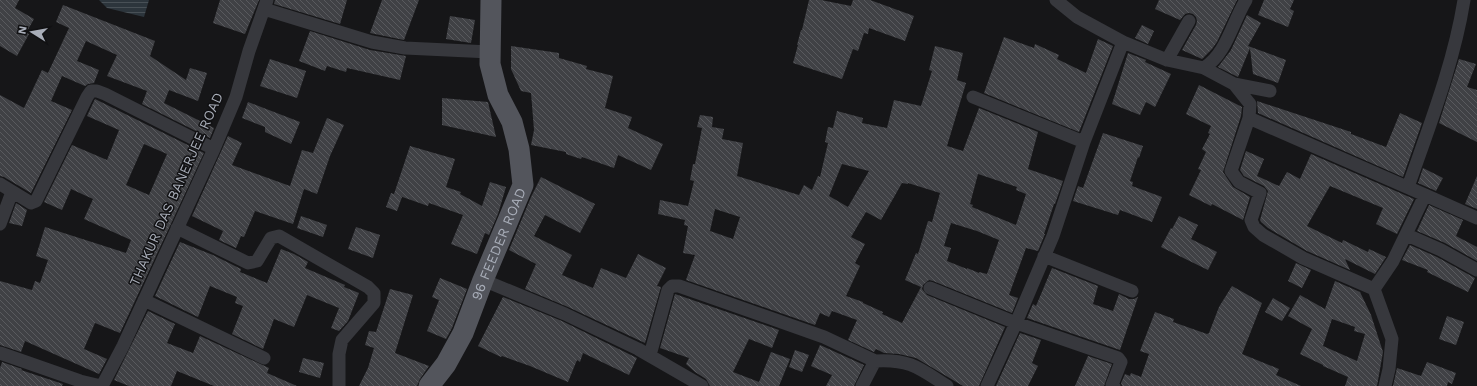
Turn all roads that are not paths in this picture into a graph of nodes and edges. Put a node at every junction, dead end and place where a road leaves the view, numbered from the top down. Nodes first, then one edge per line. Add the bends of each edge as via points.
1 (491, 0) edge
2 (1056, 0) edge
3 (1246, 0) edge
4 (1464, 0) edge
5 (265, 5) edge
6 (1189, 22) dead end
7 (1123, 42) junction
8 (490, 52) junction
9 (1167, 60) junction
10 (1204, 68) junction
11 (1234, 84) junction
12 (1270, 91) dead end
13 (973, 97) dead end
14 (1249, 118) junction
15 (1084, 142) junction
16 (214, 149) junction
17 (0, 184) edge
18 (1408, 187) junction
19 (12, 192) junction
20 (1425, 194) junction
21 (1477, 218) edge
22 (0, 224) edge
23 (177, 228) junction
24 (1407, 235) junction
25 (1044, 256) junction
26 (1477, 270) edge
27 (483, 280) junction
28 (930, 288) dead end
29 (1374, 289) junction
30 (1132, 291) dead end
31 (144, 300) junction
32 (1016, 323) junction
33 (0, 353) edge
34 (650, 355) junction
35 (264, 358) dead end
36 (875, 361) junction
37 (102, 386) edge
38 (339, 386) edge
39 (429, 386) edge
40 (702, 386) edge
41 (862, 386) edge
42 (947, 386) edge
43 (987, 386) edge
44 (1113, 386) edge
45 (1385, 386) edge

1 - 8 main road, 96 FEEDER ROAD
2 - 7 street via 1077,17
3 - 10 street via 1226,43 1212,62
4 - 18 street via 1457,35 1433,116
5 - 8 street via 372,42 405,48
5 - 16 street, THAKUR DAS BANERJEE ROAD via 236,97
6 - 9 street
7 - 9 street
7 - 15 street
8 - 27 main road, 96 FEEDER ROAD via 490,64 498,96 514,129 523,185
9 - 10 street
10 - 11 street
11 - 12 street
11 - 14 street via 1250,104
13 - 15 street
14 - 18 street
14 - 29 street via 1231,171 1239,182 1260,193 1251,220 1254,228 1303,258
15 - 25 street
16 - 19 street via 105,94 91,91 36,201 31,202
16 - 23 street, THAKUR DAS BANERJEE ROAD
17 - 19 street
18 - 20 street
19 - 22 street
20 - 21 street
20 - 24 street
23 - 31 street, THAKUR DAS BANERJEE ROAD
23 - 38 street via 248,263 257,261 270,238 279,236 368,287 374,293 374,303 342,340
24 - 26 street
24 - 29 street
25 - 30 street
25 - 32 street
27 - 34 street via 565,314
27 - 39 main road, 96 FEEDER ROAD via 464,333 446,364
28 - 32 street
29 - 45 street via 1392,339
31 - 35 street
31 - 37 street, THAKUR DAS BANERJEE ROAD
32 - 43 street
32 - 44 street via 1118,358 1121,362
33 - 37 street via 80,381
34 - 36 street via 668,290 672,286 679,286 824,337
34 - 40 street
36 - 41 street
36 - 42 street via 902,362 916,367

